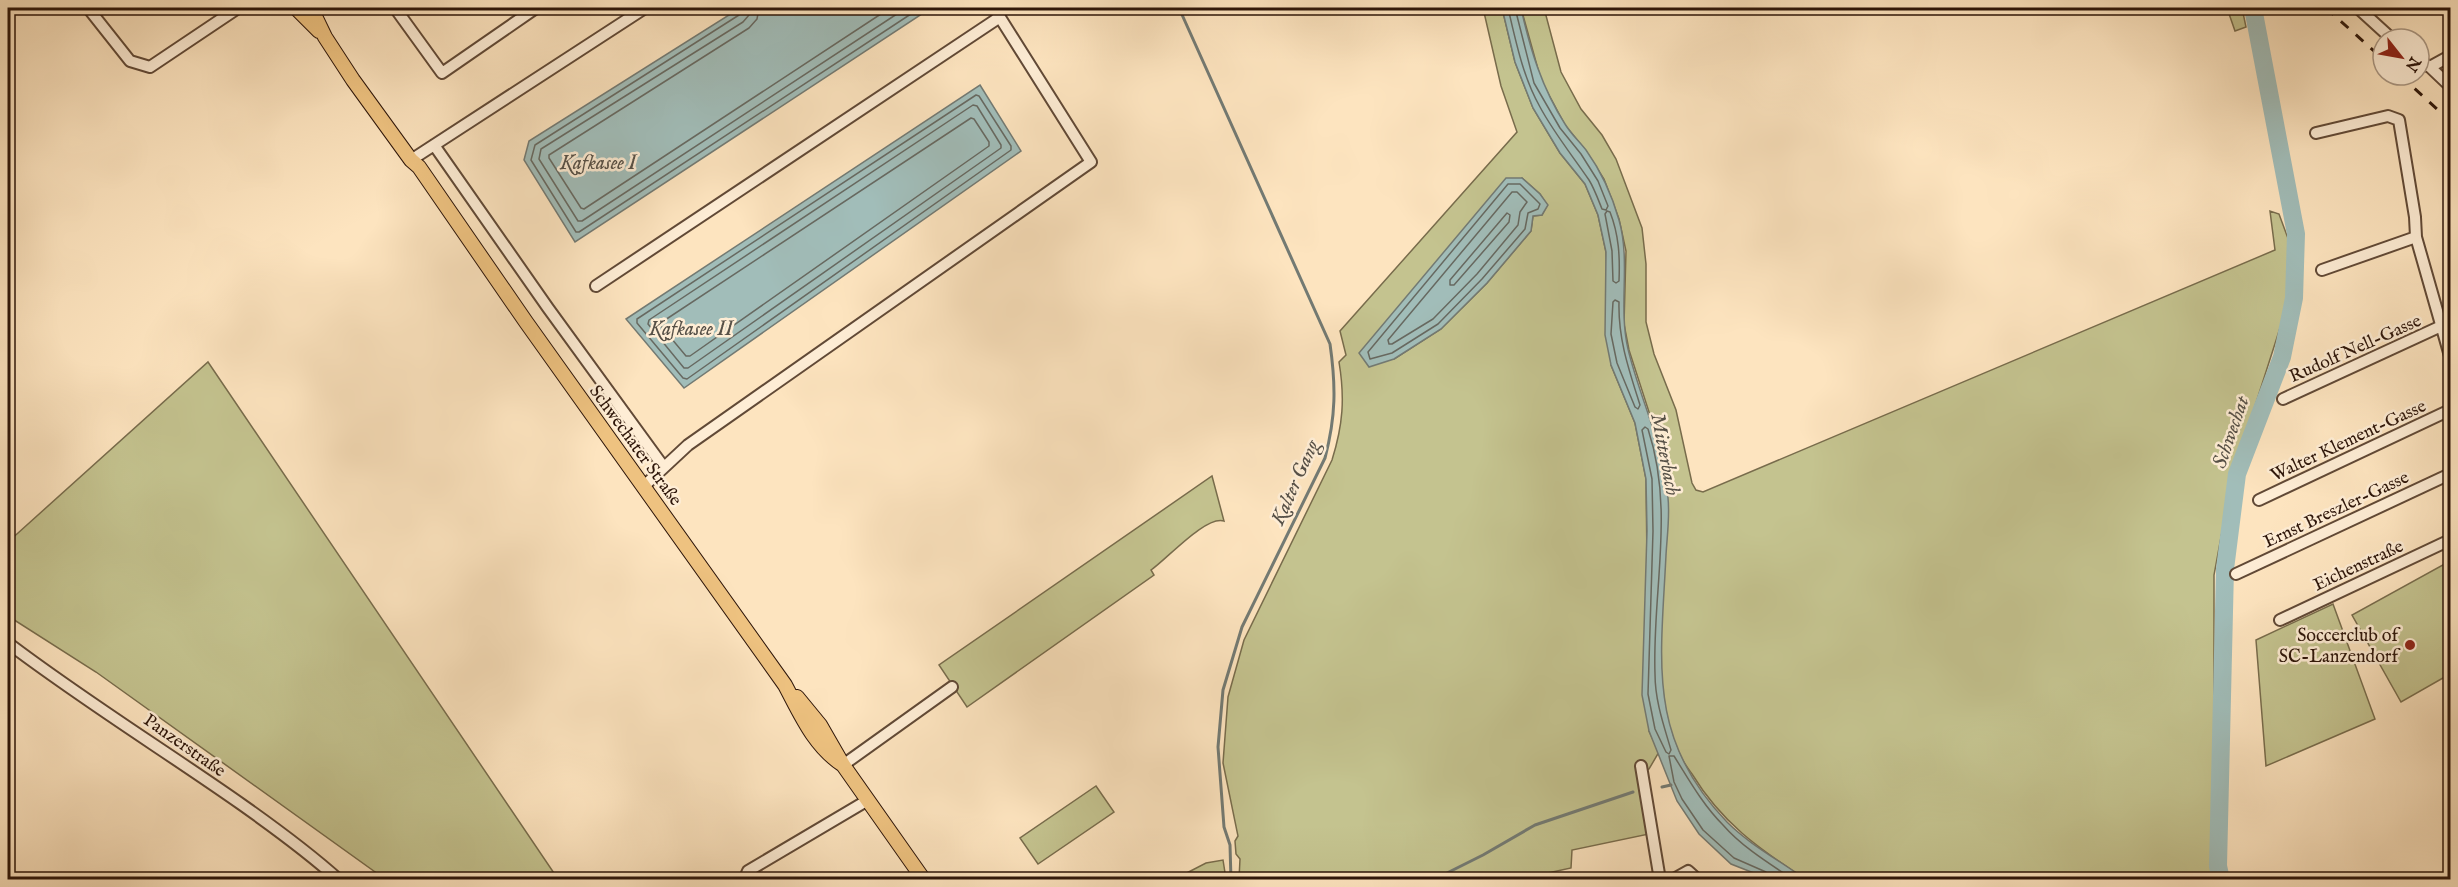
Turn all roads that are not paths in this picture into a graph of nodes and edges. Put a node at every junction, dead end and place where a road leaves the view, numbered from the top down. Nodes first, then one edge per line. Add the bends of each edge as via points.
1 (88, 8) edge
2 (238, 8) edge
3 (296, 8) edge
4 (311, 8) edge
5 (395, 8) edge
6 (536, 8) edge
7 (645, 8) edge
8 (2358, 8) edge
9 (997, 12) edge
10 (2379, 27) edge
11 (325, 37) junction
12 (2451, 56) edge
13 (2431, 66) edge
14 (2431, 68) edge
15 (2451, 86) edge
16 (2316, 132) dead end
17 (434, 145) junction
18 (411, 160) junction
19 (2416, 237) junction
20 (2322, 270) dead end
21 (596, 285) dead end
22 (2446, 325) edge
23 (2451, 356) edge
24 (2283, 399) dead end
25 (2451, 410) edge
26 (663, 466) junction
27 (2451, 474) edge
28 (644, 486) junction
29 (2259, 500) dead end
30 (2451, 540) edge
31 (2236, 573) dead end
32 (2280, 620) dead end
33 (8, 643) edge
34 (952, 687) dead end
35 (843, 765) junction
36 (1641, 766) dead end
37 (868, 800) junction
38 (744, 878) edge
39 (339, 879) edge
40 (924, 879) edge
41 (1660, 879) edge
42 (1672, 879) edge
43 (1698, 879) edge

1 - 2 street via 130,61 150,67
3 - 11 main road, Schwechater Straße
4 - 11 main road, Schwechater Straße
5 - 6 street via 442,73
7 - 17 street
8 - 10 street
9 - 21 street
9 - 26 street via 1091,162
11 - 18 main road, Schwechater Straße
12 - 13 street
14 - 15 street
16 - 19 street via 2388,116 2398,120
17 - 18 street
17 - 26 street
18 - 28 main road, Schwechater Straße
19 - 20 street
19 - 22 street
22 - 23 street
22 - 24 street, Rudolf Nell-Gasse
25 - 29 street, Walter Klement-Gasse
26 - 28 street
27 - 31 street, Ernst Breszler-Gasse
28 - 35 main road, Schwechater Straße via 785,685 815,739
30 - 32 street, Eichenstraße
33 - 39 street, Panzerstraße via 310,853
34 - 35 street
35 - 37 main road, Schwechater Straße
36 - 41 street
37 - 38 street via 748,870
37 - 40 main road, Schwechater Straße
42 - 43 street via 1688,872

